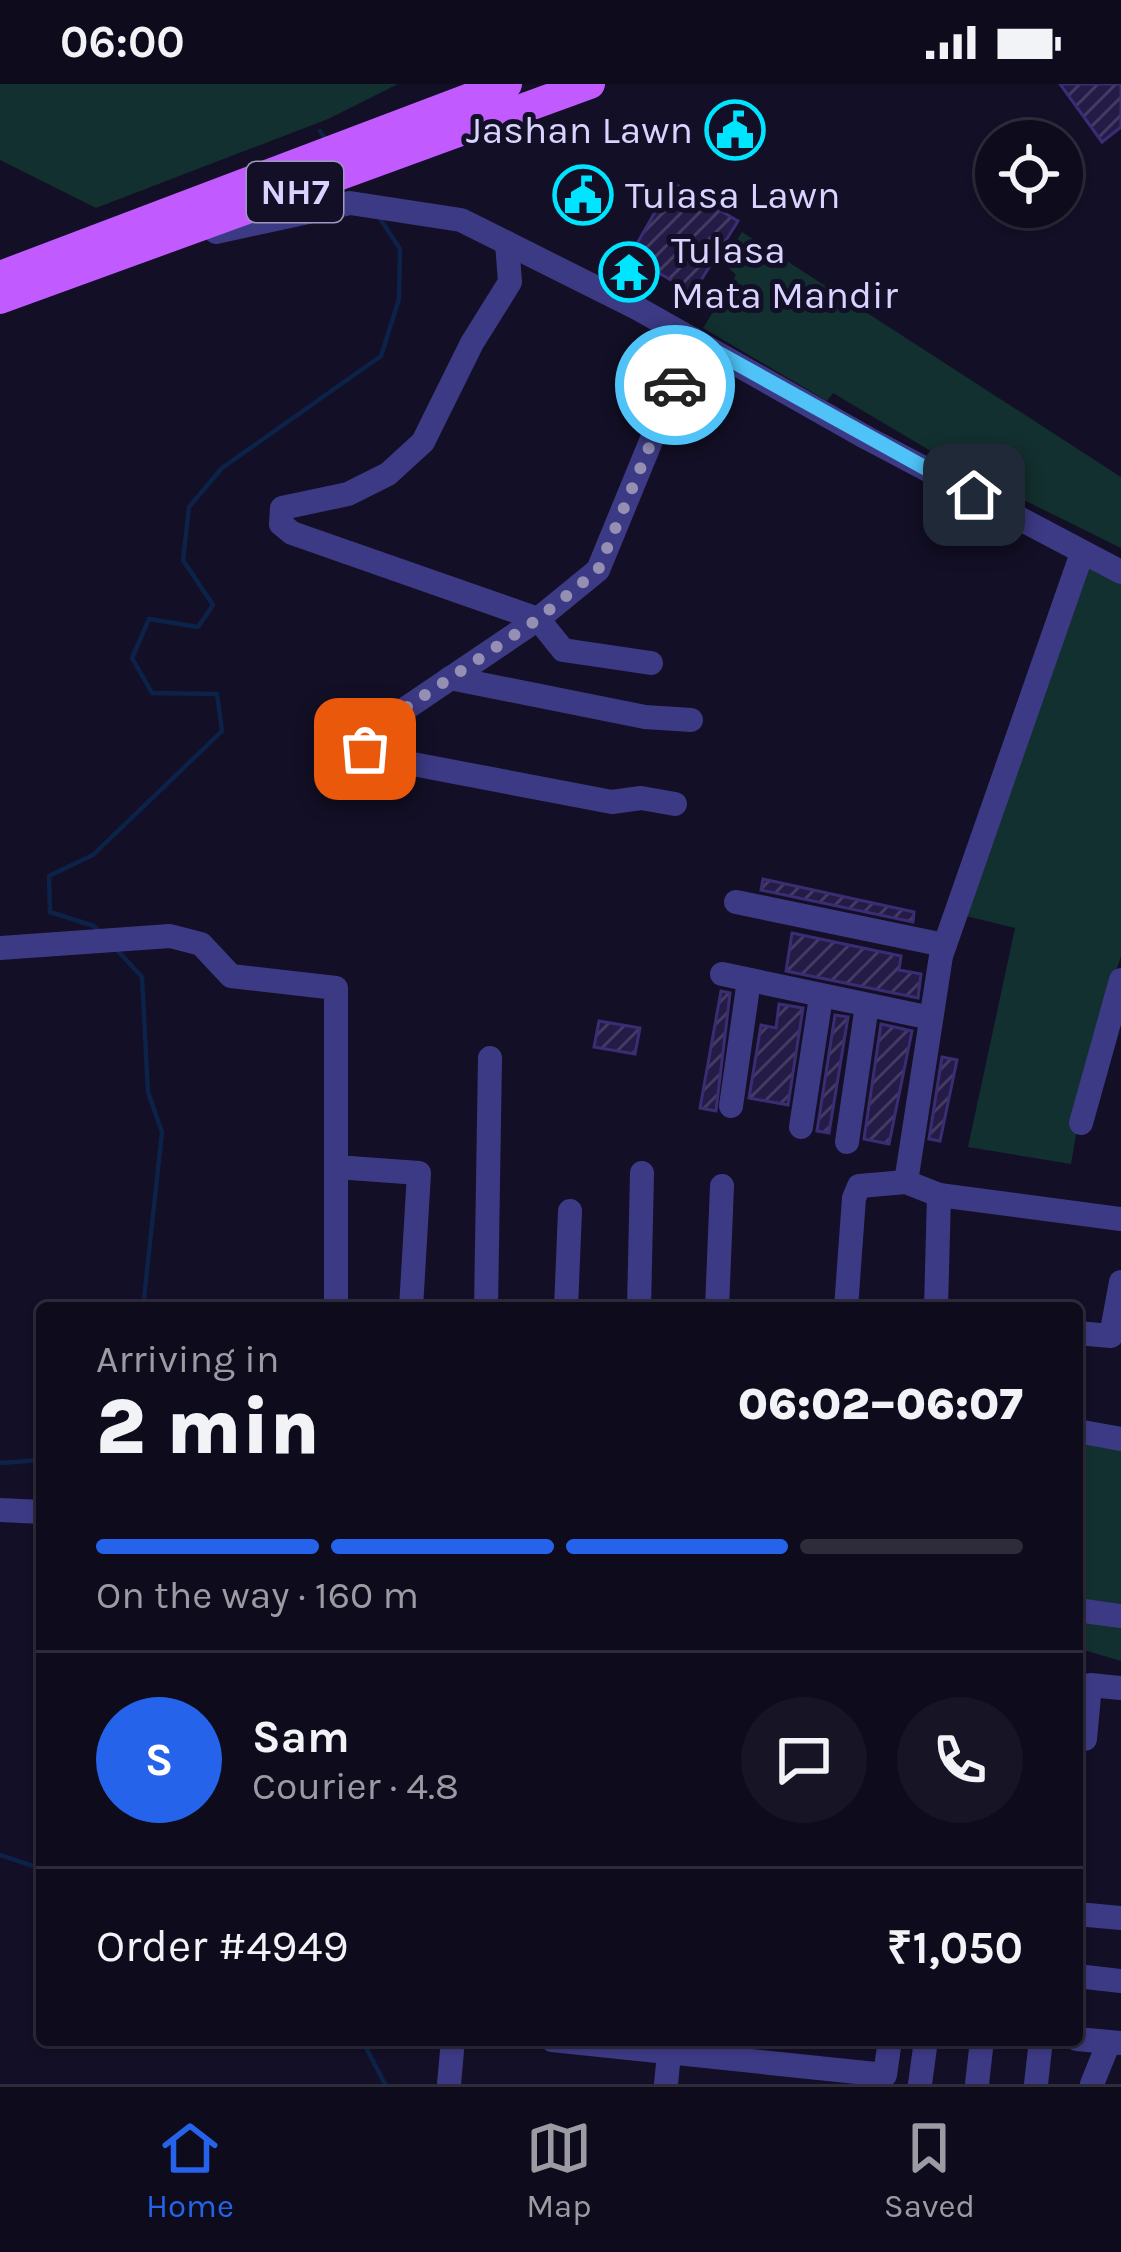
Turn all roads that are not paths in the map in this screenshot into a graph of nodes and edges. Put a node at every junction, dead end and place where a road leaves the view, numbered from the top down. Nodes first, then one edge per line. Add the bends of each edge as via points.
1 (507, 84) edge
2 (590, 84) edge
3 (468, 104) edge
4 (507, 243) junction
5 (138, 248) junction
6 (0, 276) edge
7 (0, 299) edge
8 (693, 339) junction
9 (1082, 553) junction
10 (1121, 572) edge
11 (538, 619) junction
12 (650, 663) dead end
13 (450, 678) junction
14 (691, 720) dead end
15 (675, 804) dead end
16 (736, 902) dead end
17 (944, 945) junction
18 (0, 948) edge
19 (722, 974) dead end
20 (749, 980) junction
21 (1121, 980) edge
22 (821, 997) junction
23 (867, 1004) junction
24 (931, 1018) junction
25 (490, 1058) dead end
26 (731, 1106) dead end
27 (1081, 1124) dead end
28 (801, 1127) dead end
29 (847, 1142) dead end
30 (336, 1167) junction
31 (642, 1173) dead end
32 (906, 1182) junction
33 (722, 1186) dead end
34 (939, 1195) junction
35 (570, 1211) dead end
36 (1121, 1219) edge
37 (1121, 1282) edge
38 (337, 1302) edge
39 (412, 1302) edge
40 (487, 1302) edge
41 (566, 1302) edge
42 (639, 1302) edge
43 (717, 1302) edge
44 (847, 1302) edge
45 (936, 1302) edge
46 (1083, 1334) edge
47 (1083, 1432) edge
48 (1121, 1439) edge
49 (0, 1510) edge
50 (36, 1512) edge
51 (1083, 1611) edge
52 (1121, 1616) edge
53 (1121, 1688) edge
54 (1085, 1739) dead end
55 (1083, 1915) edge
56 (1121, 1918) edge
57 (1083, 1977) edge
58 (1121, 1981) edge
59 (1083, 2039) edge
60 (1115, 2042) edge
61 (453, 2046) edge
62 (602, 2046) edge
63 (889, 2046) edge
64 (925, 2046) edge
65 (981, 2046) edge
66 (1040, 2046) edge
67 (742, 2050) edge
68 (669, 2054) junction
69 (448, 2084) edge
70 (666, 2084) edge
71 (920, 2084) edge
72 (976, 2084) edge
73 (1036, 2084) edge
74 (1092, 2084) edge

1 - 3 main road
2 - 3 main road, NH7
3 - 5 main road, NH7
3 - 6 main road
4 - 5 street via 460,220 350,203
4 - 8 street
4 - 11 street via 510,282 423,442 388,474 348,494 282,508 280,524
5 - 7 main road, NH7
8 - 9 street
8 - 11 street via 598,570
9 - 10 street
9 - 17 street
11 - 12 street via 563,650
11 - 13 street
13 - 14 street
13 - 15 street via 364,736 365,749 612,802
16 - 17 street
17 - 24 street
18 - 30 street via 170,936 201,944 231,976 336,988
19 - 20 street
20 - 22 street
20 - 26 street
21 - 27 street
22 - 23 street
22 - 28 street
23 - 24 street
23 - 29 street
24 - 32 street
25 - 40 street
30 - 38 street
30 - 39 street via 419,1173
31 - 42 street
32 - 34 street
32 - 44 street via 859,1186
33 - 43 street
34 - 36 street
34 - 45 street
35 - 41 street
37 - 46 street via 1111,1336
47 - 48 street
49 - 50 street
51 - 52 street
53 - 54 street via 1090,1685
55 - 56 street
57 - 58 street
59 - 60 street
60 - 74 street
61 - 69 street
62 - 68 street
63 - 67 street via 885,2075
64 - 71 street
65 - 72 street
66 - 73 street
67 - 68 street
68 - 70 street

